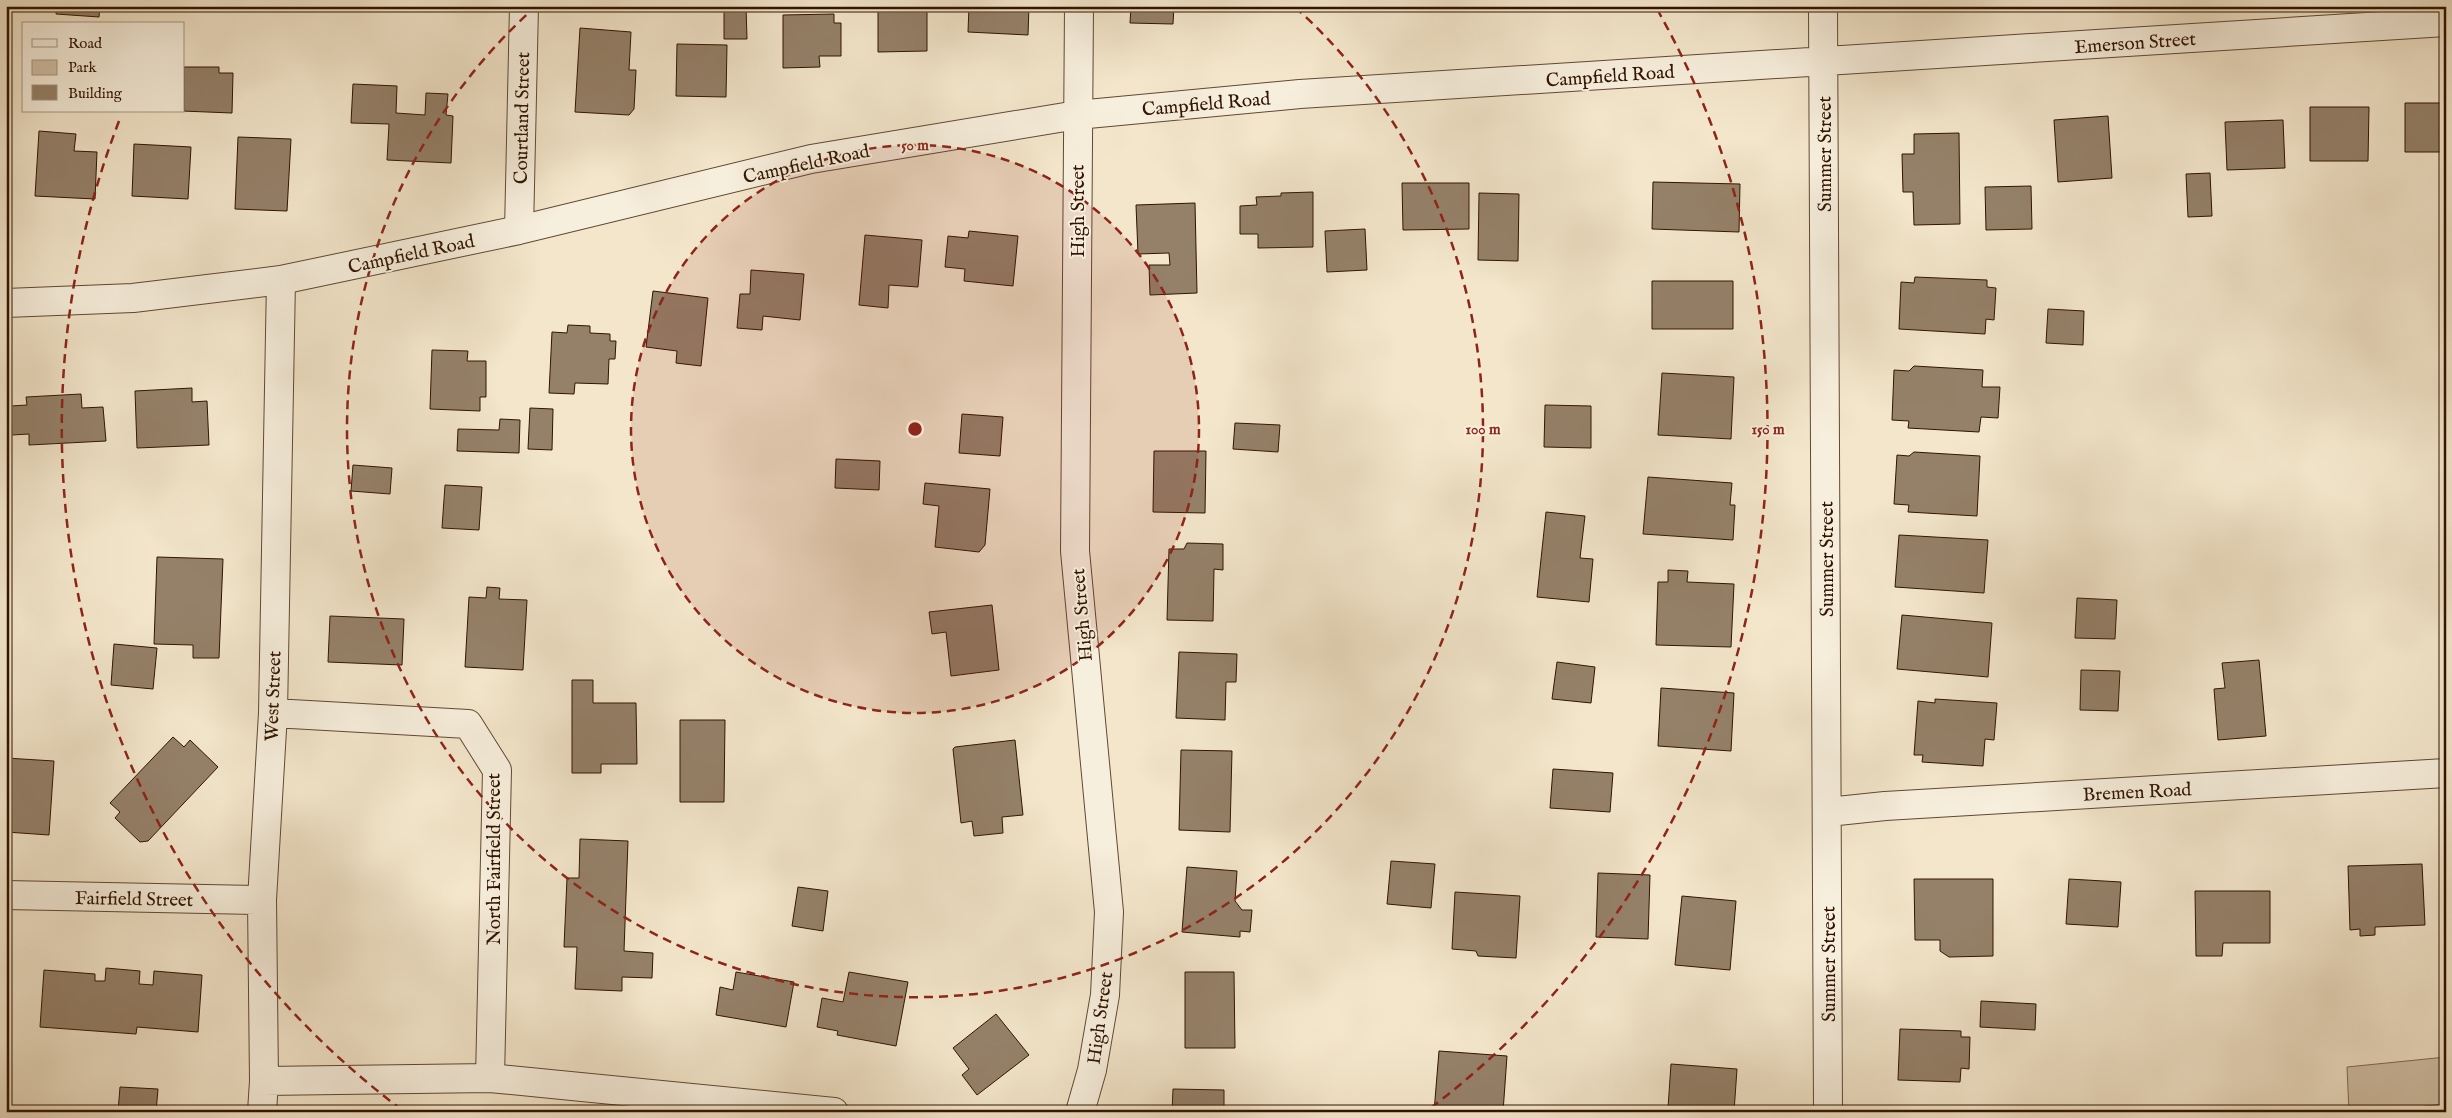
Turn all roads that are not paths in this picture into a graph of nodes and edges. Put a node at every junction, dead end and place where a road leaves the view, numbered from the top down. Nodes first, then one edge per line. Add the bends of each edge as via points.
1 (524, 6) edge
2 (1079, 6) edge
3 (1823, 6) edge
4 (2446, 22) edge
5 (1823, 62) junction
6 (1077, 115) junction
7 (519, 230) junction
8 (280, 280) junction
9 (6, 303) edge
10 (272, 714) junction
11 (2446, 773) edge
12 (1828, 812) junction
13 (6, 895) edge
14 (262, 900) junction
15 (490, 1078) junction
16 (264, 1082) junction
17 (262, 1112) edge
18 (834, 1112) edge
19 (1080, 1112) edge
20 (1828, 1112) edge

1 - 7 street, Courtland Street
2 - 6 street, High Street
3 - 5 street, Summer Street
4 - 5 street, Emerson Street
5 - 6 street, Campfield Road via 1300,94
5 - 12 street, Summer Street
6 - 7 street, Campfield Road via 811,159
6 - 19 street, High Street via 1075,552 1110,912 1105,995 1092,1070
7 - 8 street, Campfield Road
8 - 9 street, Campfield Road via 133,298
8 - 10 street, West Street
10 - 14 street, West Street
10 - 15 street, North Fairfield Street via 468,724 497,770
11 - 12 street, Bremen Road via 1894,805
12 - 20 street, Summer Street
13 - 14 street, Fairfield Street
14 - 16 street, West Street
15 - 16 street
15 - 18 street
16 - 17 street, West Street

